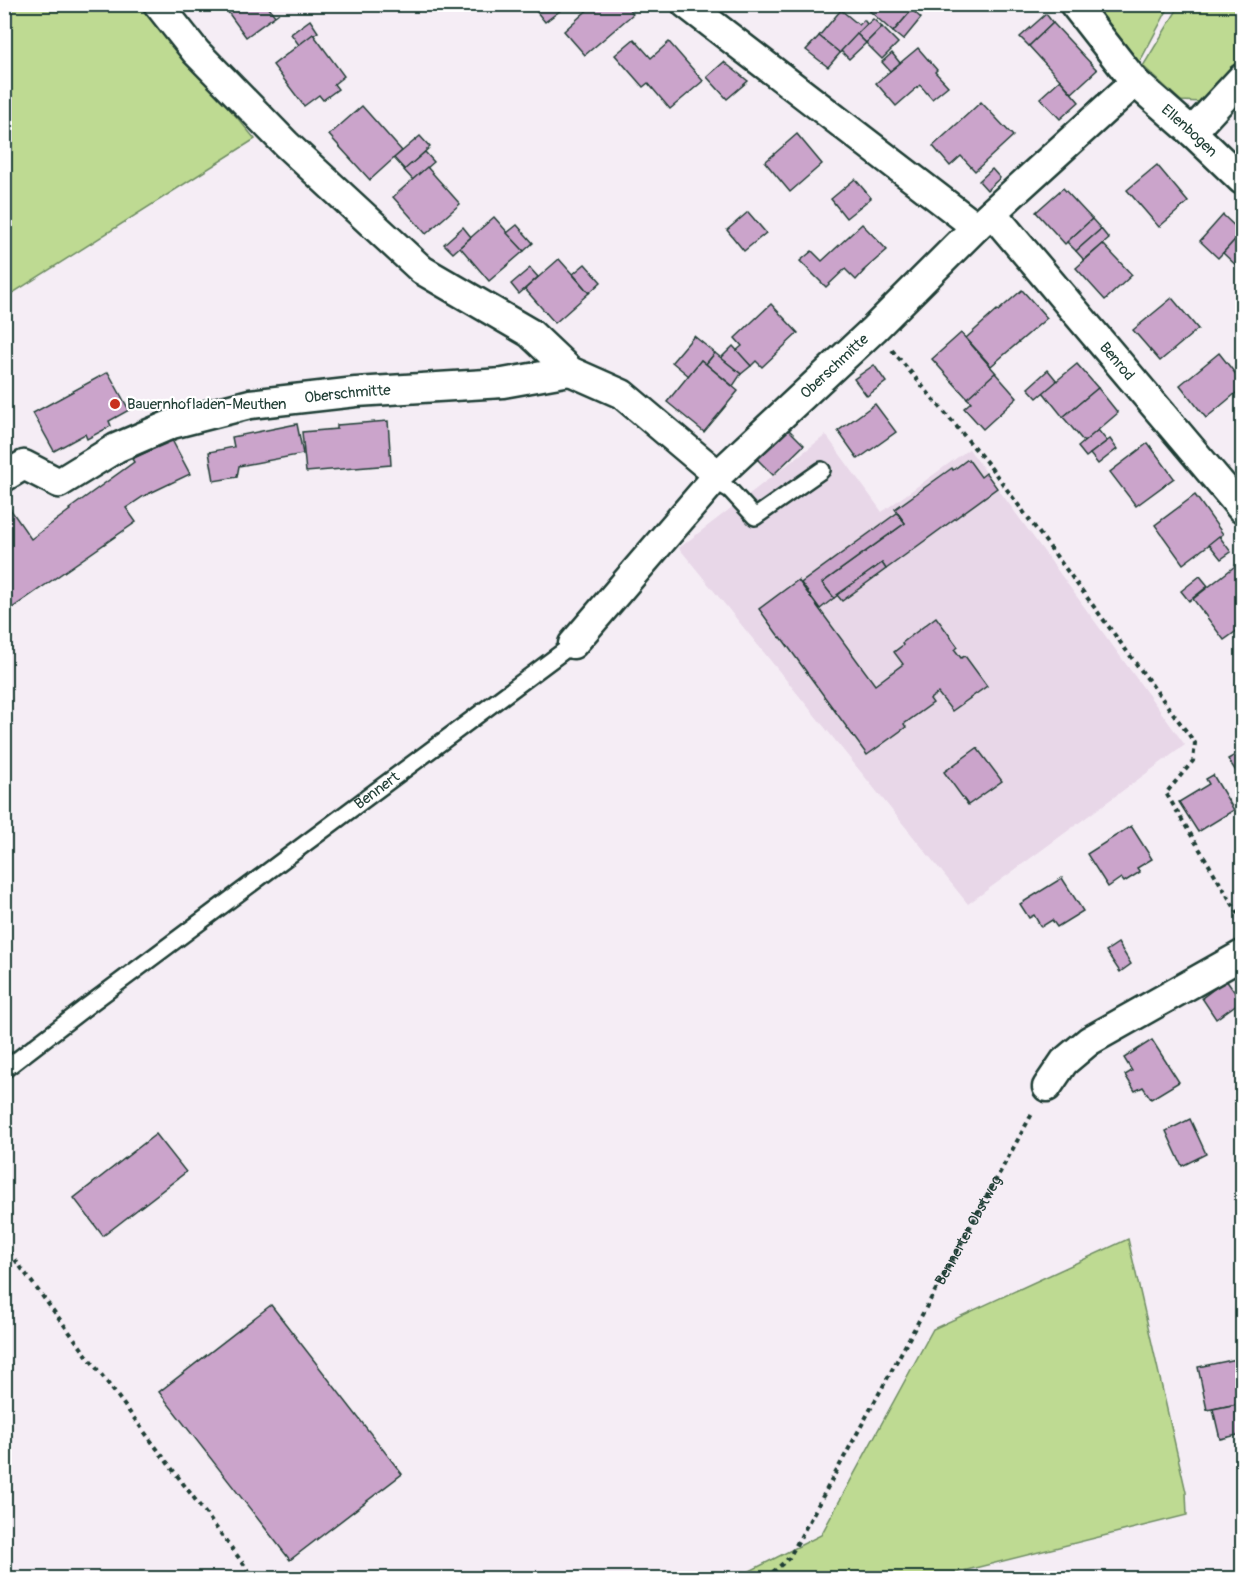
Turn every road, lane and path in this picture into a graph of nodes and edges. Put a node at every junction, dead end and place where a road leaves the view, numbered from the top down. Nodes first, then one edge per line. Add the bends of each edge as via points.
1 (158, 4) edge
2 (686, 4) edge
3 (1074, 4) edge
4 (1242, 78) edge
5 (1135, 82) junction
6 (1192, 132) junction
7 (1242, 180) edge
8 (984, 220) junction
9 (874, 329) junction
10 (570, 371) junction
11 (822, 470) dead end
12 (4, 477) edge
13 (716, 478) junction
14 (1242, 509) edge
15 (573, 644) joint
16 (1242, 920) edge
17 (1242, 955) edge
18 (4, 1071) edge
19 (1047, 1087) joint
20 (4, 1245) edge
21 (254, 1578) edge
22 (766, 1578) edge

1 - 10 street via 196,52 286,144 422,270 530,333
2 - 8 street
3 - 5 street
4 - 6 street
5 - 6 street, Ellenbogen
5 - 8 street, Oberschmitte
6 - 7 street, Ellenbogen
8 - 9 street, Oberschmitte
8 - 14 street, Benrod
9 - 13 street, Oberschmitte
9 - 16 path via 988,464 1195,744 1192,761 1166,793
10 - 12 street, Oberschmitte via 503,383 356,392 250,404 172,424 116,448 59,483 24,465
10 - 13 street via 622,394
11 - 13 lane via 755,518
13 - 15 street, Bennert
15 - 18 lane, Bennert
17 - 19 street via 1089,1041 1064,1062
19 - 22 path, Bennerter Obstweg via 789,1558
20 - 21 path

